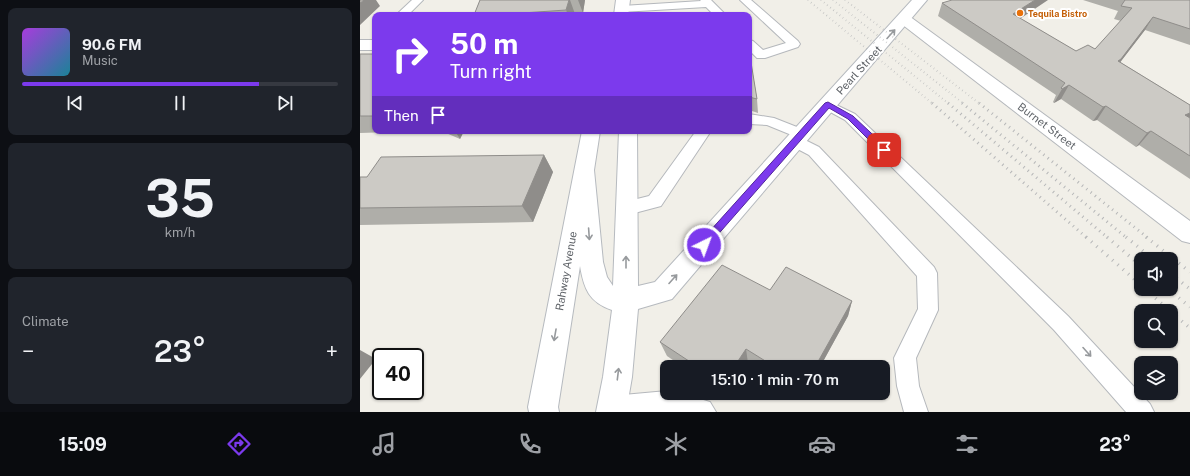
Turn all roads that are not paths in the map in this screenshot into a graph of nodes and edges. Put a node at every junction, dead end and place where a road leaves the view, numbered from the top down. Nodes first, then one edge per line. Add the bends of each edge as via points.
1 (418, 0) edge
2 (745, 0) edge
3 (920, 0) edge
4 (706, 2) edge
5 (622, 8) edge
6 (405, 12) edge
7 (717, 12) edge
8 (904, 19) junction
9 (752, 47) edge
10 (828, 105) junction
11 (752, 119) edge
12 (590, 134) edge
13 (628, 134) edge
14 (702, 134) edge
15 (799, 137) junction
16 (584, 168) junction
17 (627, 208) junction
18 (1190, 234) edge
19 (626, 301) junction
20 (611, 410) edge
21 (544, 412) edge
22 (704, 412) edge
23 (916, 412) edge
24 (1142, 412) edge

1 - 6 lane
2 - 9 lane via 794,44 761,55
3 - 8 street, Pearl Street
4 - 5 lane
4 - 7 lane
10 -> 8 street, Pearl Street
8 - 18 street, Burnet Street
10 - 15 street, Pearl Street
10 -> 24 lane via 850,117 1061,323
11 - 15 lane via 769,121
12 - 16 street, Rahway Avenue
13 - 17 street
14 - 17 lane via 655,201
19 -> 15 street, Pearl Street via 663,291
15 - 23 lane via 927,273 928,310 905,358 908,386
16 -> 19 street via 591,262 595,281 605,295 618,301
16 -> 21 street, Rahway Avenue
19 -> 17 street
20 -> 19 street via 616,391
20 - 22 lane via 669,402

